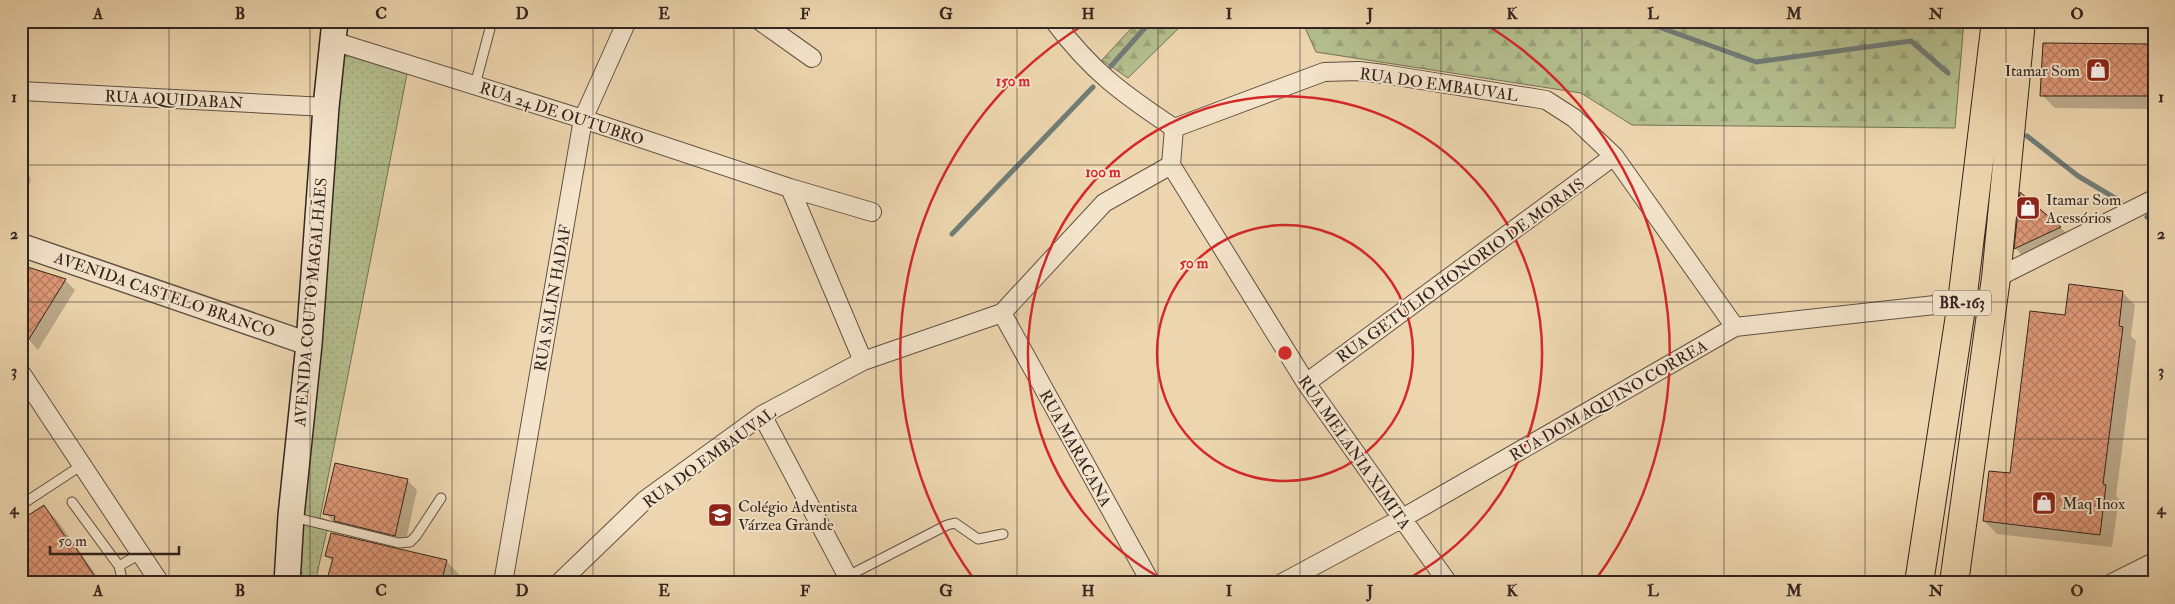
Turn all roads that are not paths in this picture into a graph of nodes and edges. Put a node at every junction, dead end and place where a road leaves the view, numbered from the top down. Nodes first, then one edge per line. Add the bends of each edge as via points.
1 (492, 21) edge
2 (627, 21) edge
3 (760, 21) edge
4 (1054, 21) edge
5 (1996, 21) edge
6 (2020, 21) edge
7 (334, 31) edge
8 (812, 58) dead end
9 (475, 85) junction
10 (21, 91) edge
11 (326, 108) junction
12 (583, 119) junction
13 (1174, 128) junction
14 (1614, 156) junction
15 (1171, 165) junction
16 (790, 188) junction
17 (2154, 199) edge
18 (872, 212) dead end
19 (21, 245) edge
20 (1996, 278) junction
21 (1962, 302) junction
22 (1002, 313) junction
23 (1734, 327) junction
24 (309, 344) junction
25 (863, 361) junction
26 (21, 373) edge
27 (1306, 383) junction
28 (762, 415) junction
29 (82, 465) junction
30 (441, 498) dead end
31 (72, 502) dead end
32 (21, 504) edge
33 (290, 516) junction
34 (1401, 519) junction
35 (1003, 534) dead end
36 (140, 554) junction
37 (2154, 562) edge
38 (118, 566) junction
39 (2133, 578) edge
40 (850, 579) edge
41 (123, 583) edge
42 (160, 583) edge
43 (287, 583) edge
44 (503, 583) edge
45 (559, 583) edge
46 (1151, 583) edge
47 (1282, 583) edge
48 (1448, 583) edge
49 (1919, 583) edge
50 (1954, 583) edge
51 (2112, 583) edge

1 - 9 lane
2 - 12 street, RUA SALIN HADAF
3 - 8 street
4 - 13 street via 1100,75
5 - 21 main road, BR-163
6 - 20 main road, BR-163
7 - 9 street, RUA 24 DE OUTUBRO
7 - 11 main road, AVENIDA COUTO MAGALHÃES
9 - 12 street, RUA 24 DE OUTUBRO
10 - 11 street, RUA AQUIDABAN
11 - 24 main road, AVENIDA COUTO MAGALHÃES
12 - 16 street, RUA 24 DE OUTUBRO
12 - 44 street, RUA SALIN HADAF
13 - 14 street, RUA DO EMBAUVAL via 1324,72 1359,72 1546,100 1574,118
13 - 15 street
14 - 23 street, RUA DO EMBAUVAL
14 - 27 street, RUA GETÚLIO HONORIO DE MORAIS
15 - 22 street, RUA DO EMBAUVAL via 1104,203
15 - 27 street, RUA MELANIA XIMITA
16 - 18 street, RUA 24 DE OUTUBRO
16 - 25 street
17 - 20 street
19 - 24 street, AVENIDA CASTELO BRANCO
20 - 50 main road, BR-163
21 - 23 street, RUA DOM AQUINO CORREA
21 - 49 main road, BR-163
22 - 25 street, RUA DO EMBAUVAL
22 - 46 street, RUA MARACANA
23 - 34 street, RUA DOM AQUINO CORREA
24 - 33 main road, AVENIDA COUTO MAGALHÃES
25 - 28 street, RUA DO EMBAUVAL
26 - 29 street
27 - 34 street, RUA MELANIA XIMITA
28 - 40 street
28 - 45 street, RUA DO EMBAUVAL via 645,500
29 - 32 lane
29 - 36 street
30 - 33 lane via 410,542 399,543
31 - 38 lane
33 - 43 main road, AVENIDA COUTO MAGALHÃES
34 - 47 street, RUA DOM AQUINO CORREA
34 - 48 street, RUA MELANIA XIMITA
35 - 40 lane via 978,538 955,523 947,525
36 - 38 lane
36 - 42 street
37 - 39 street
38 - 41 lane
39 - 51 street

